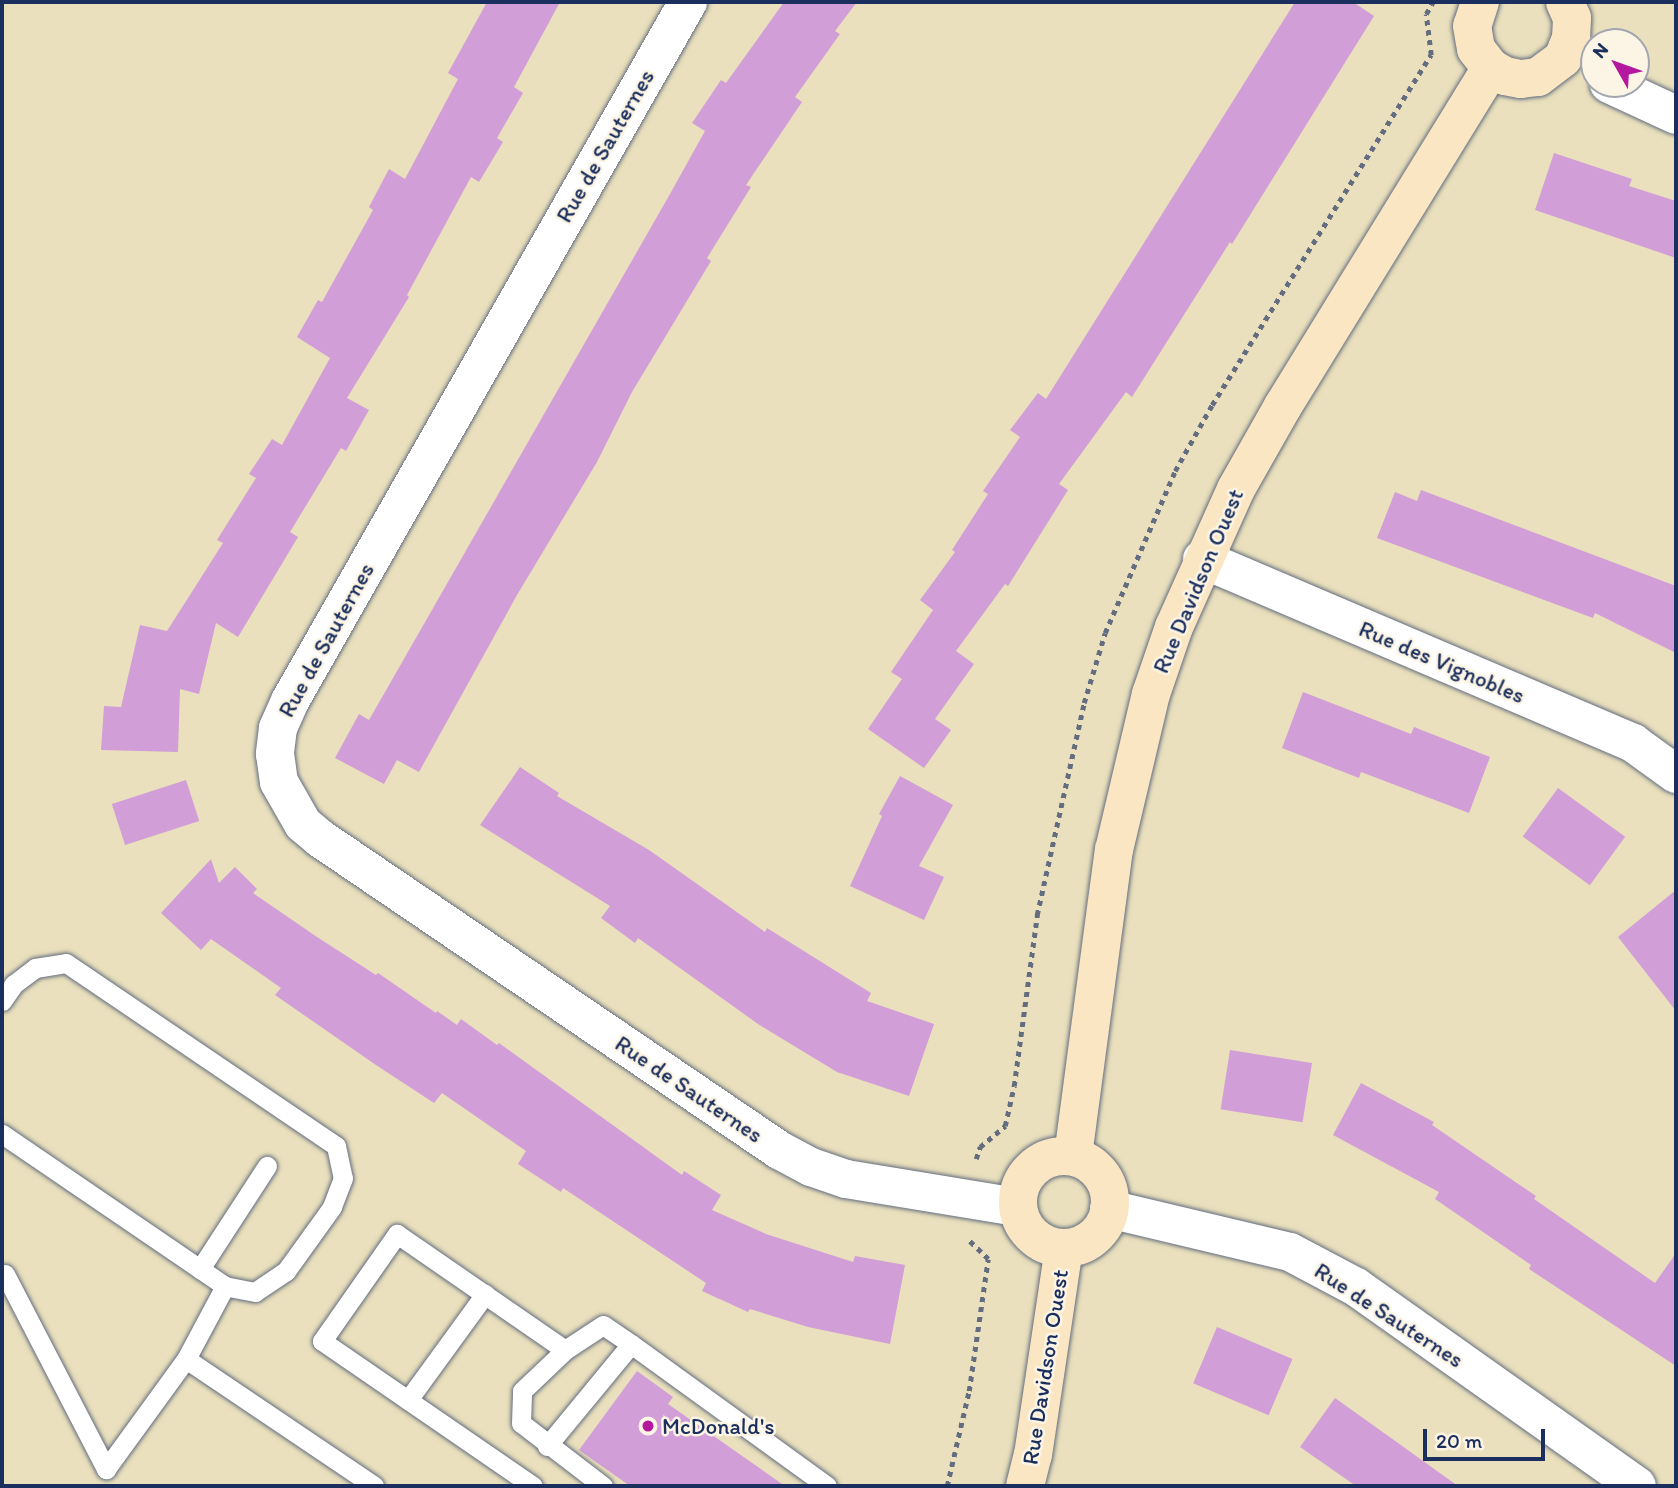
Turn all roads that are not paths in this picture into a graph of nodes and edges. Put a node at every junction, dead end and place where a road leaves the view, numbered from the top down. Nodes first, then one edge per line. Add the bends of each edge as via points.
1 (688, 2) edge
2 (1479, 2) edge
3 (1564, 2) edge
4 (1579, 67) edge
5 (1492, 68) junction
6 (1639, 98) edge
7 (1676, 115) edge
8 (1202, 559) junction
9 (1676, 774) edge
10 (2, 1001) edge
11 (2, 1135) edge
12 (1073, 1156) junction
13 (267, 1166) dead end
14 (1017, 1207) junction
15 (1110, 1209) junction
16 (1064, 1248) junction
17 (200, 1269) junction
18 (5, 1275) dead end
19 (225, 1286) junction
20 (485, 1294) junction
21 (631, 1344) junction
22 (565, 1350) junction
23 (186, 1359) junction
24 (408, 1400) junction
25 (547, 1446) junction
26 (507, 1479) edge
27 (374, 1486) edge
28 (533, 1486) edge
29 (603, 1486) edge
30 (827, 1486) edge
31 (1025, 1486) edge
32 (1637, 1486) edge

1 - 14 street, Rue de Sauternes via 290,701 278,728 278,782 303,824 321,839 779,1150 846,1179
2 - 5 street via 1472,26 1476,49
3 - 4 street via 1572,18
4 - 5 street via 1513,78
5 - 8 street, Rue Davidson Ouest via 1283,406
6 - 7 street
8 - 9 street, Rue des Vignobles via 1633,743
8 - 12 street, Rue Davidson Ouest via 1151,694 1114,849
10 - 19 lane via 14,984 36,968 66,963 336,1146 343,1178 332,1207 286,1271 255,1292
11 - 17 lane
12 - 14 street via 1051,1156 1032,1167 1020,1185
12 - 15 street via 1089,1162 1102,1175 1110,1191
13 - 17 lane
14 - 16 street, Rue Davidson Ouest via 1032,1237
15 - 16 street, Rue Davidson Ouest via 1094,1237
15 - 32 street, Rue de Sauternes via 1290,1252 1356,1287
16 - 31 street, Rue Davidson Ouest
17 - 19 lane
18 - 23 lane via 106,1469
19 - 23 lane
20 - 22 lane
20 - 24 lane
20 - 24 lane via 397,1234 322,1341
21 - 22 lane via 603,1325
21 - 25 lane
21 - 30 lane
22 - 25 lane via 522,1391 522,1423
23 - 27 lane
24 - 26 lane
25 - 29 lane
26 - 28 lane

